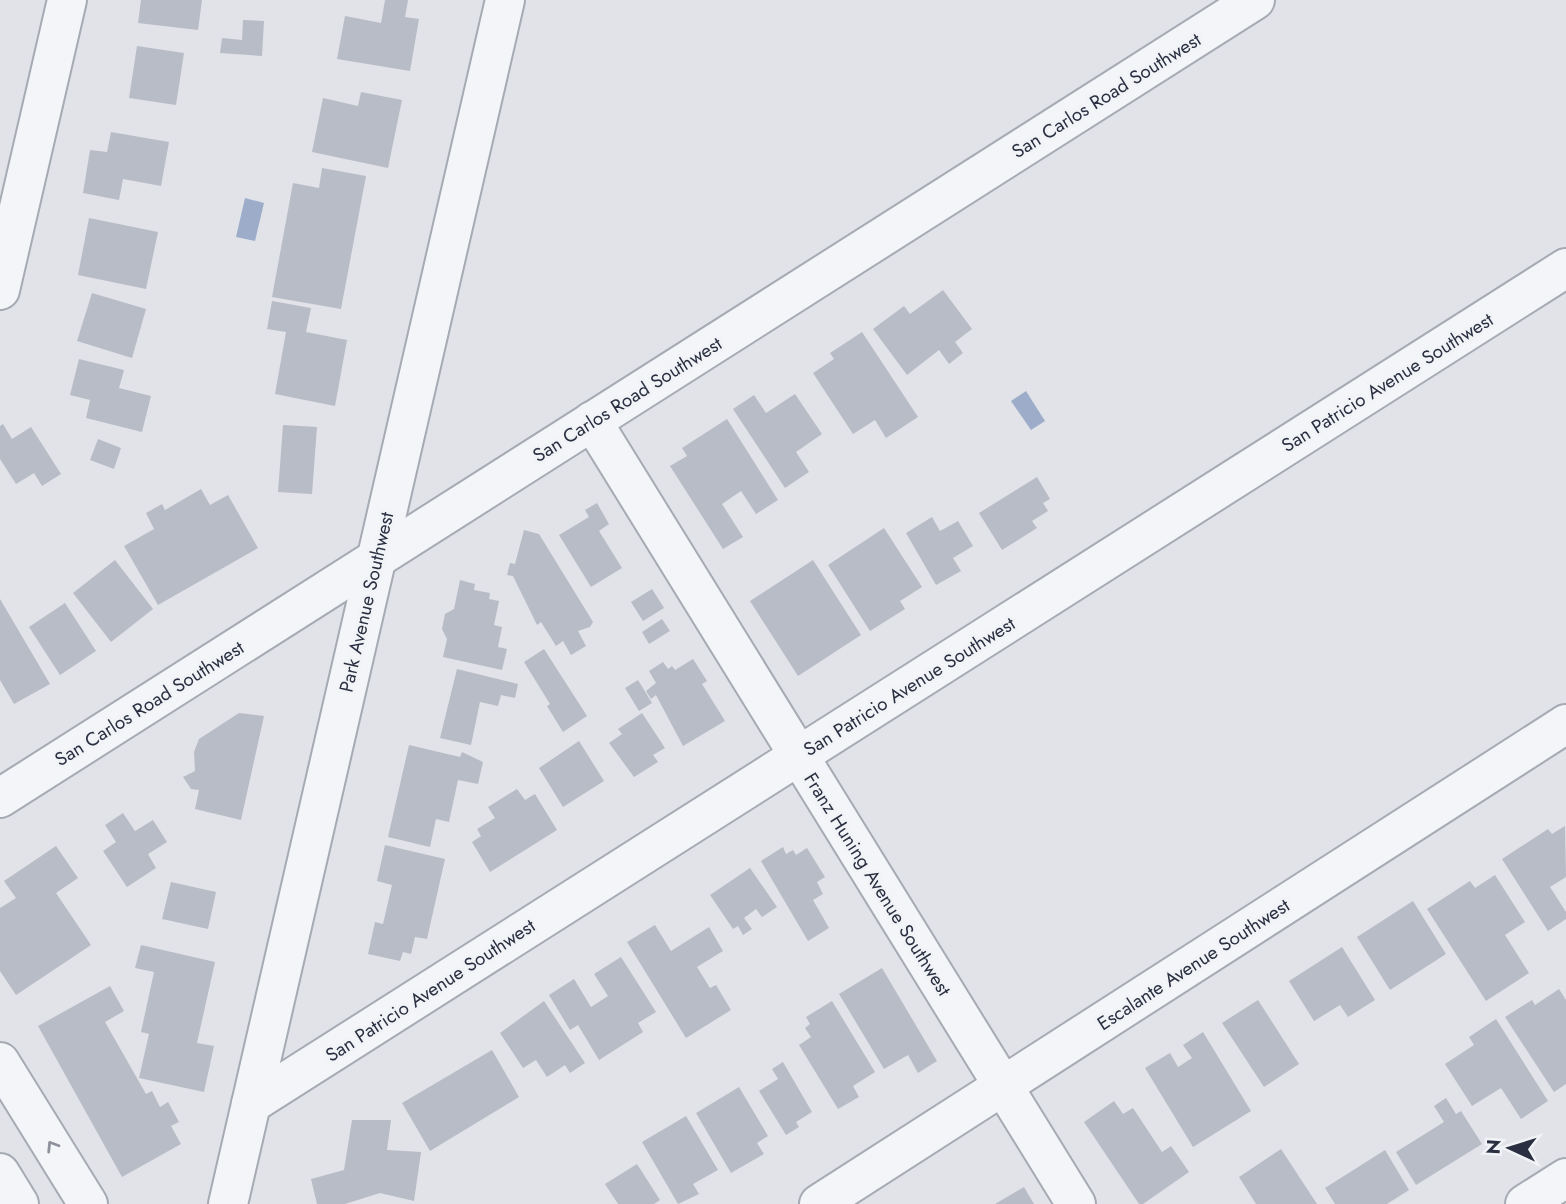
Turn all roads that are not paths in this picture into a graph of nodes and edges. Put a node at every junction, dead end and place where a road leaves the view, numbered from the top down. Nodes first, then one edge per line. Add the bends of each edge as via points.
1 (67, 0) edge
2 (1255, 0) edge
3 (510, 4) edge
4 (1566, 268) edge
5 (0, 290) edge
6 (592, 421) junction
7 (376, 558) junction
8 (1566, 724) edge
9 (799, 756) junction
10 (0, 798) edge
11 (0, 1062) edge
12 (1003, 1086) junction
13 (251, 1104) junction
14 (0, 1173) edge
15 (1566, 1178) edge
16 (19, 1204) edge
17 (89, 1204) edge
18 (229, 1204) edge
19 (819, 1204) edge
20 (1076, 1204) edge
21 (1525, 1204) edge

1 - 5 street
2 - 6 street, San Carlos Road Southwest
3 - 7 street, Park Avenue Southwest
4 - 9 street, San Patricio Avenue Southwest
6 - 7 street, San Carlos Road Southwest
6 - 9 street, Franz Huning Avenue Southwest
7 - 10 street, San Carlos Road Southwest
7 - 13 street, Park Avenue Southwest
8 - 12 street, Escalante Avenue Southwest
9 - 12 street, Franz Huning Avenue Southwest
9 - 13 street, San Patricio Avenue Southwest
17 -> 11 street
12 - 19 street, Escalante Avenue Southwest
12 - 20 street, Franz Huning Avenue Southwest
13 - 18 street, Park Avenue Southwest
14 - 16 street
15 - 21 street

